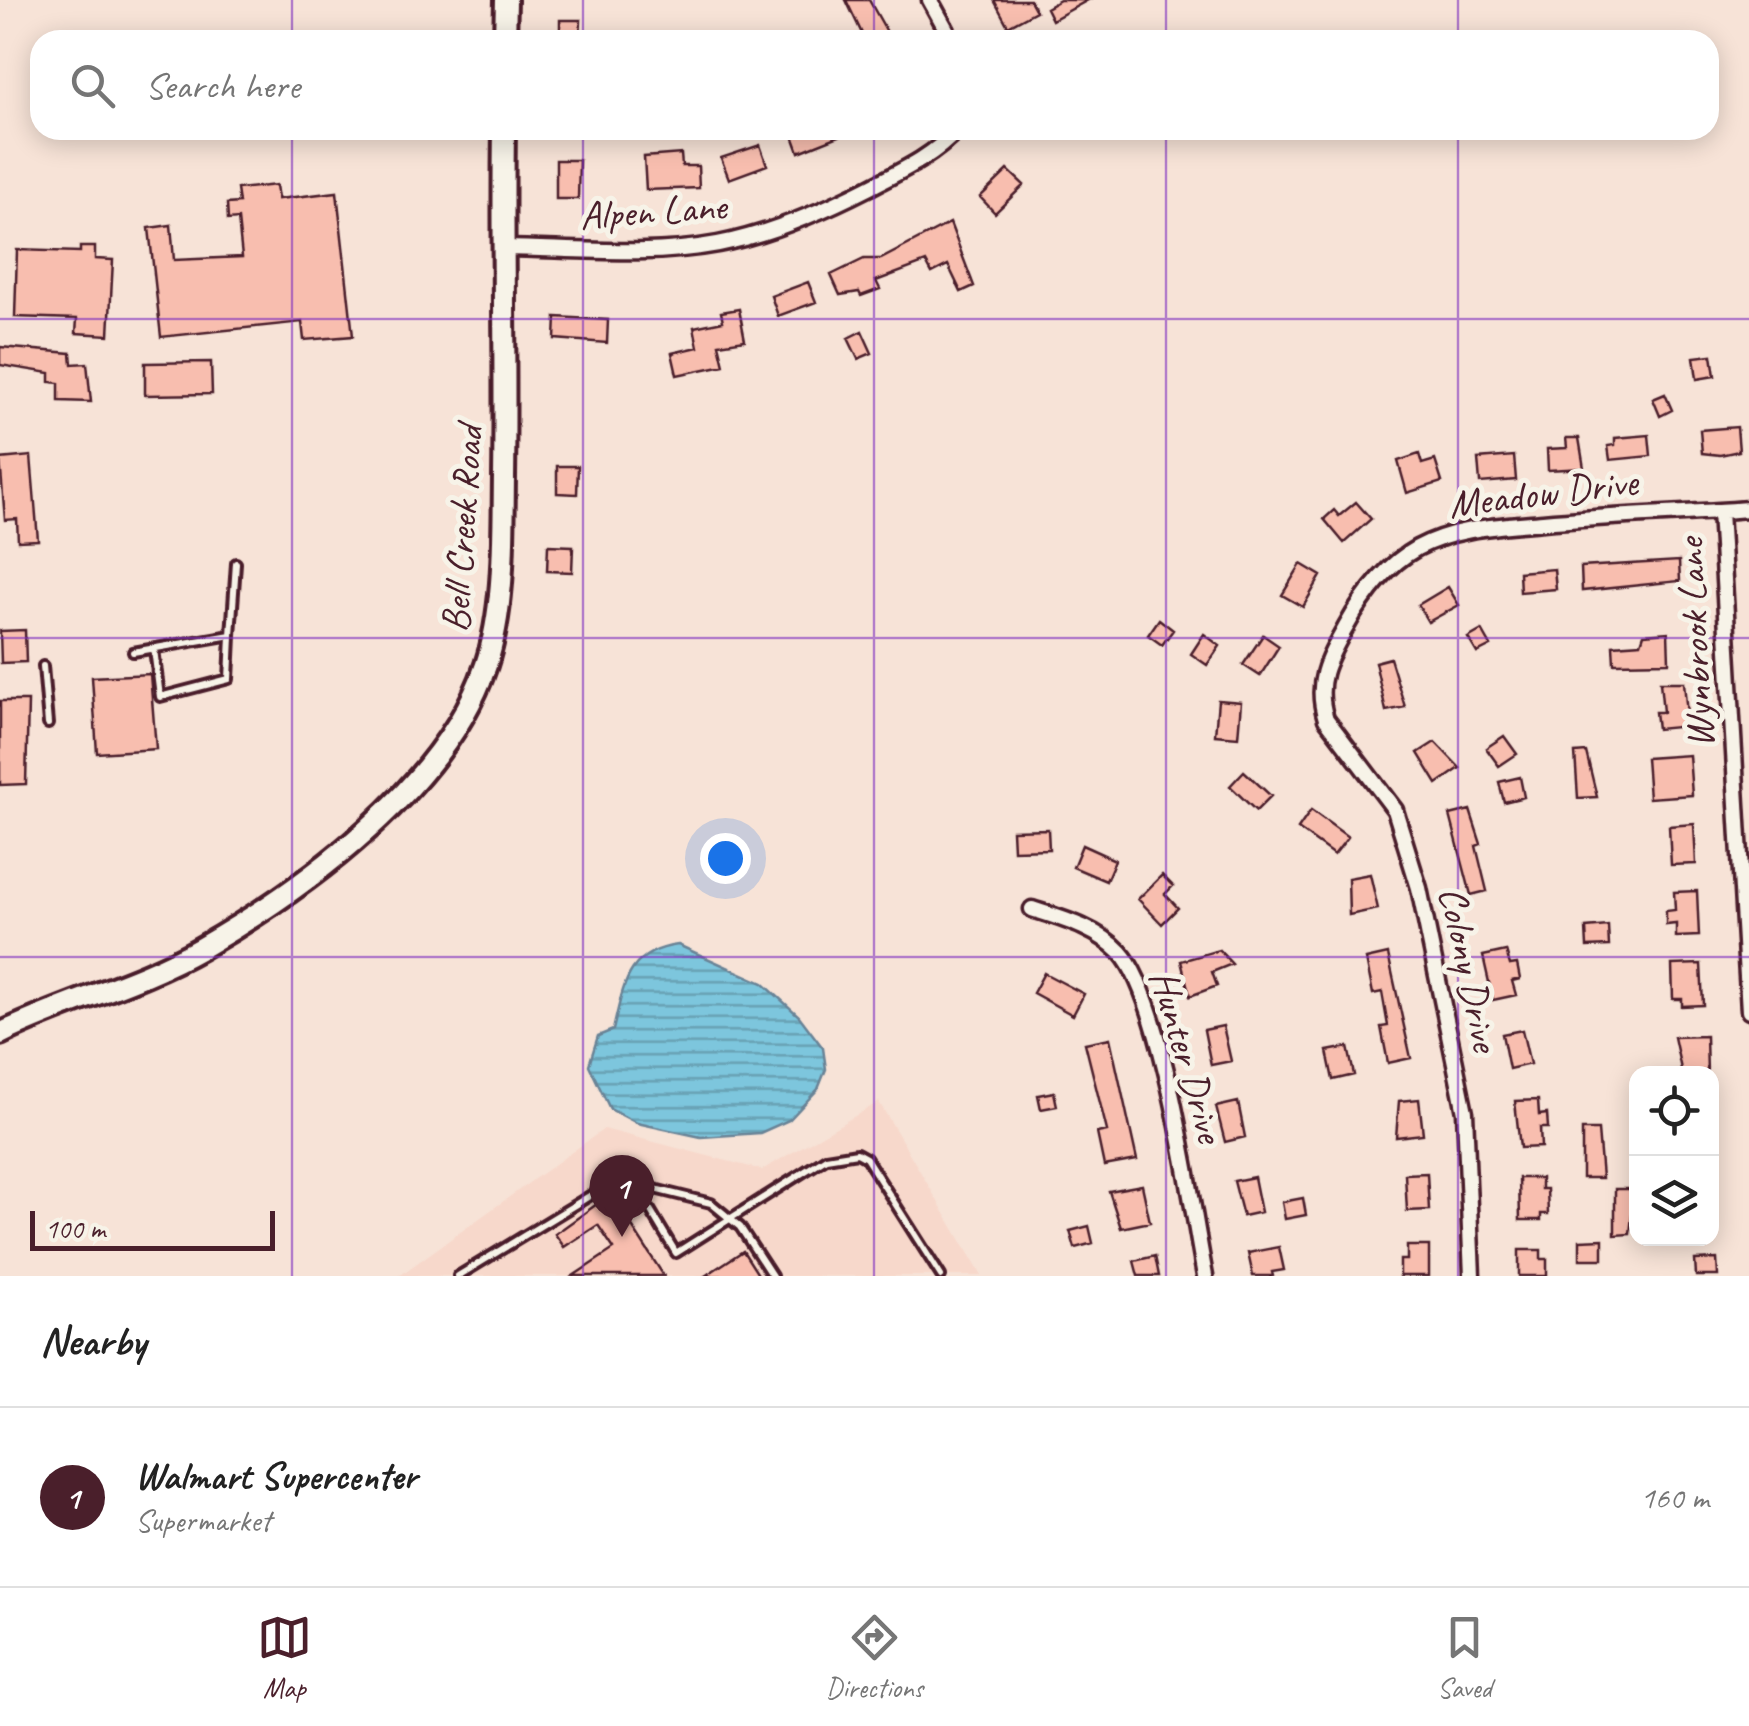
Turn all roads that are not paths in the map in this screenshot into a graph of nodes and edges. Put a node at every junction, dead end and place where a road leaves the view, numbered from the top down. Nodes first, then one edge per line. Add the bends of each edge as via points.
1 (506, 0) edge
2 (930, 0) edge
3 (505, 30) edge
4 (946, 30) edge
5 (504, 140) edge
6 (948, 140) edge
7 (504, 248) junction
8 (1749, 509) edge
9 (1720, 511) junction
10 (236, 563) dead end
11 (231, 636) junction
12 (154, 649) junction
13 (133, 652) dead end
14 (42, 666) dead end
15 (1321, 702) joint
16 (48, 724) dead end
17 (1032, 909) dead end
18 (1749, 1011) edge
19 (0, 1034) edge
20 (633, 1181) junction
21 (730, 1217) junction
22 (458, 1276) edge
23 (772, 1276) edge
24 (942, 1276) edge
25 (1205, 1276) edge
26 (1472, 1276) edge

1 - 3 street
2 - 4 street
5 - 7 street, Bell Creek Road
6 - 7 street, Alpen Lane via 827,208 751,236 674,250
7 - 19 street, Bell Creek Road via 498,604 486,666 457,725 374,822 258,911 200,949
8 - 9 street, Meadow Drive
9 - 15 street, Meadow Drive via 1484,528 1432,540 1395,564 1358,606 1322,674
9 - 18 street, Wynbrook Lane
10 - 11 lane
11 - 12 lane
11 - 12 lane via 229,680 160,697
12 - 13 lane
14 - 16 lane
15 - 26 street, Colony Drive via 1337,738 1377,781 1406,835 1465,1112
17 - 25 street, Hunter Drive via 1102,937 1131,966 1156,1034
20 - 21 lane via 694,1196
20 - 21 lane via 676,1253
20 - 22 lane via 608,1185
21 - 23 lane
21 - 24 lane via 826,1158 857,1153

